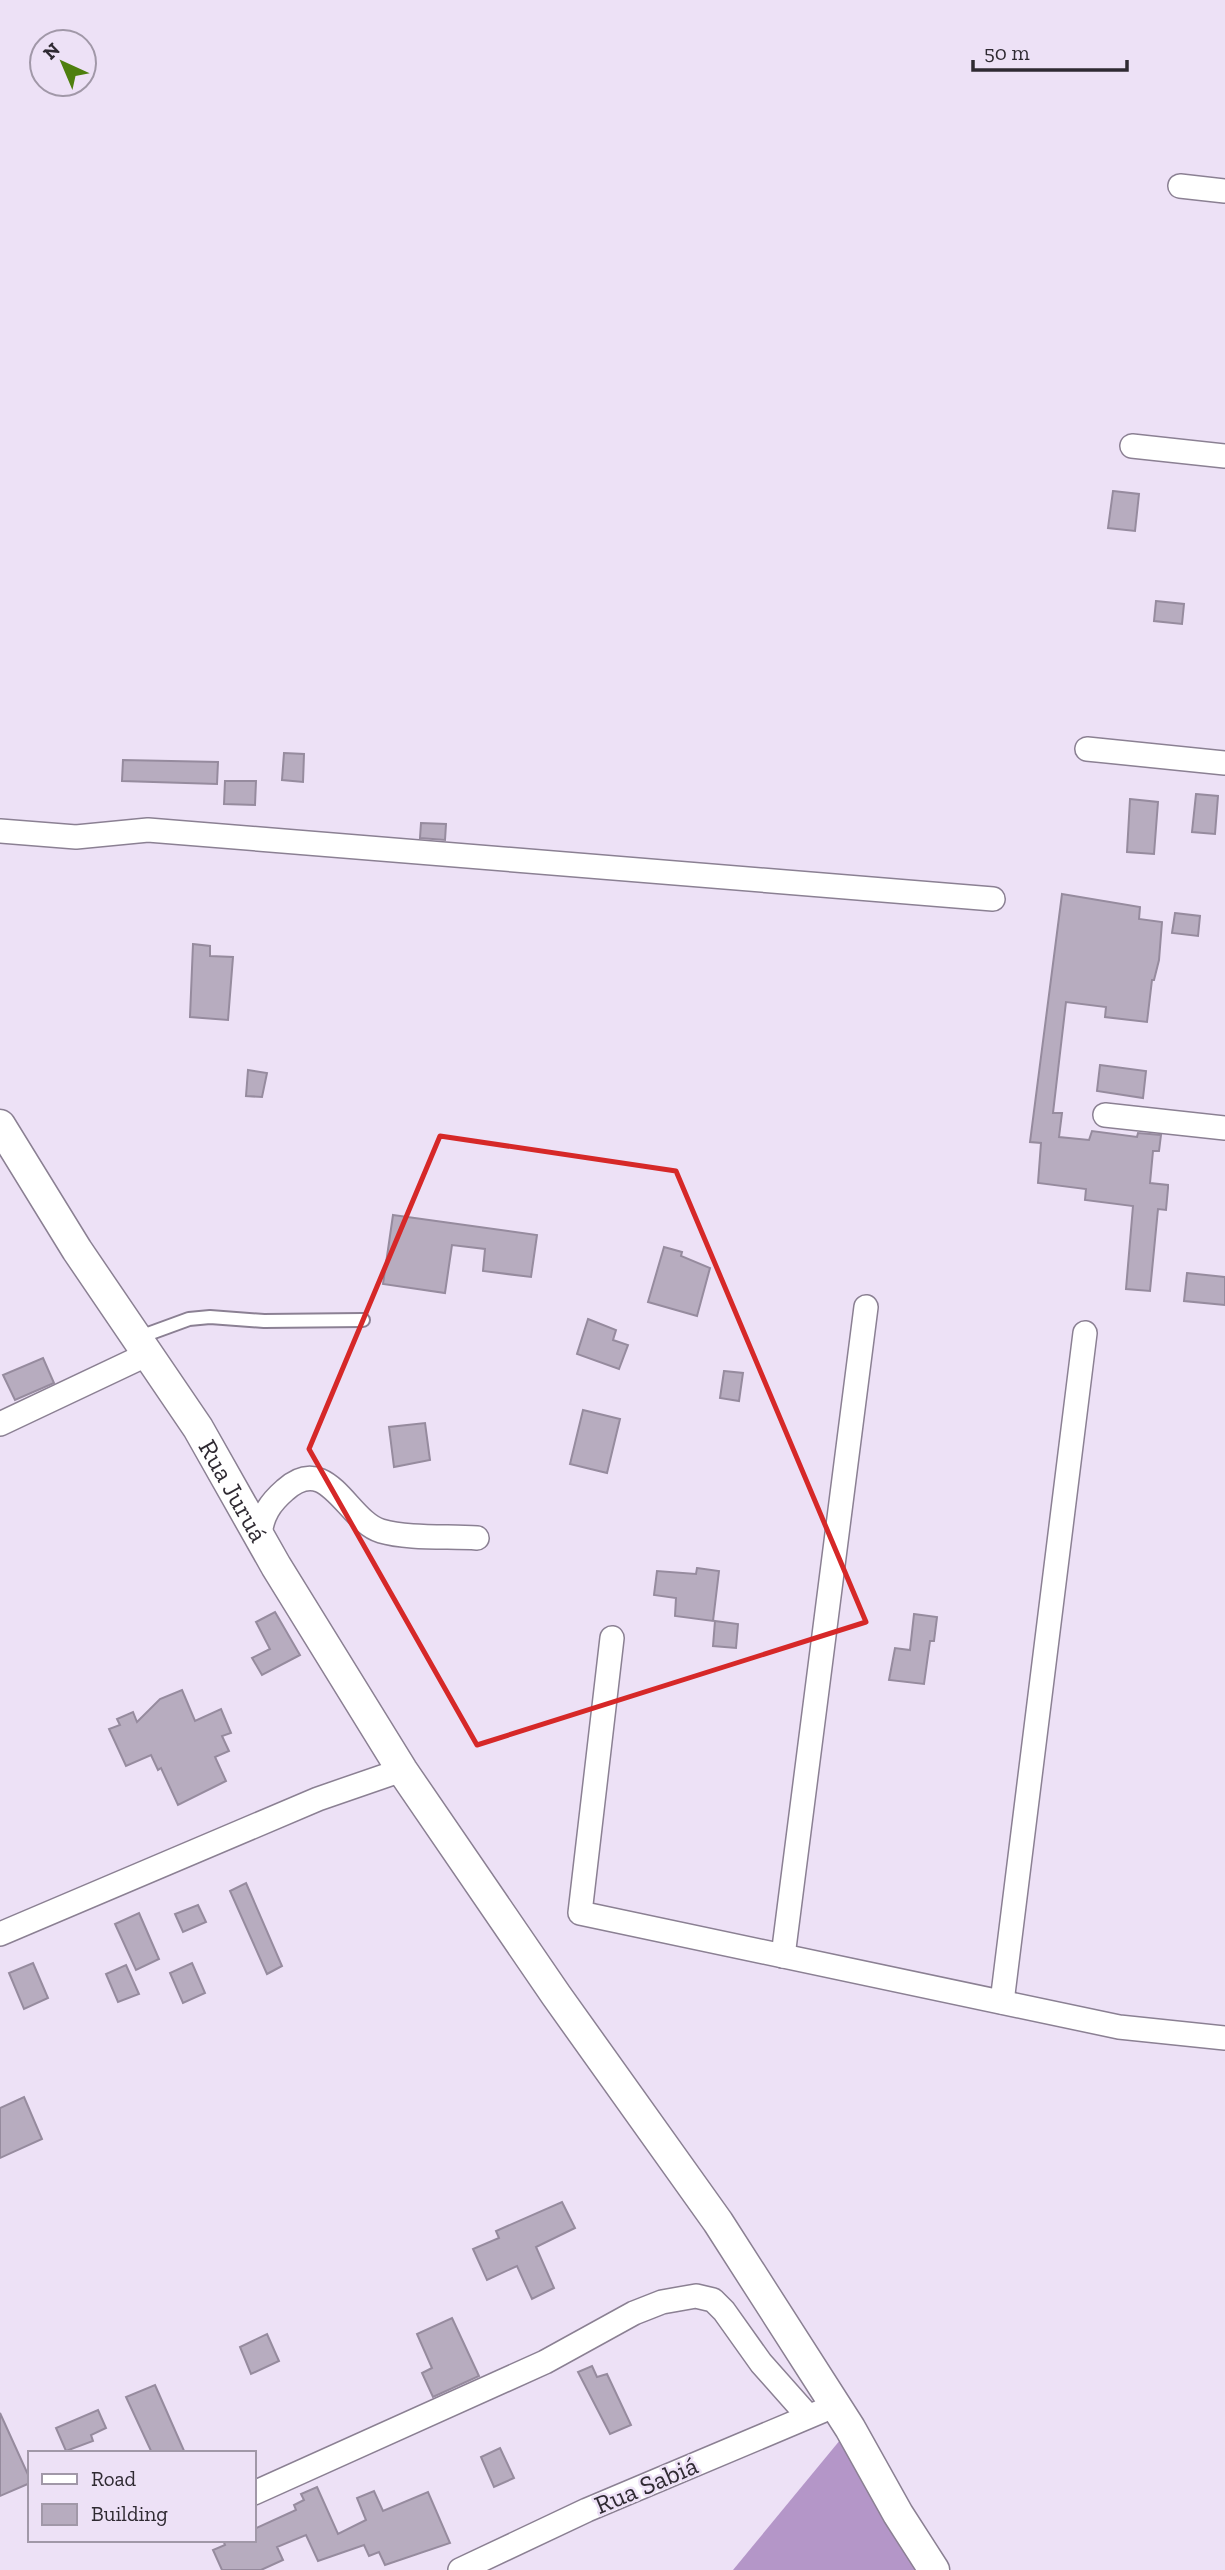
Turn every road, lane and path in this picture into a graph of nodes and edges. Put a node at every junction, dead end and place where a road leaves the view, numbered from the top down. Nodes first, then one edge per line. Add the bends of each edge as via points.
1 (1180, 186) dead end
2 (1225, 191) edge
3 (1132, 446) dead end
4 (1225, 456) edge
5 (1087, 749) dead end
6 (1225, 763) edge
7 (0, 831) edge
8 (993, 900) dead end
9 (1105, 1115) dead end
10 (0, 1125) edge
11 (1225, 1128) edge
12 (866, 1307) dead end
13 (363, 1320) dead end
14 (1085, 1333) dead end
15 (143, 1346) junction
16 (0, 1424) edge
17 (260, 1535) junction
18 (477, 1538) dead end
19 (612, 1637) dead end
20 (402, 1770) junction
21 (0, 1934) edge
22 (783, 1956) junction
23 (1002, 2002) junction
24 (1225, 2038) edge
25 (822, 2411) junction
26 (256, 2492) edge
27 (460, 2570) edge
28 (934, 2570) edge

1 - 2 street
3 - 4 street
5 - 6 street
7 - 8 street via 76,837 148,830
9 - 11 street
10 - 15 street, Rua Juruá
12 - 22 street
13 - 15 lane via 189,1318
14 - 23 street
15 - 16 street
15 - 17 street, Rua Juruá via 198,1428
17 - 18 street via 268,1507 288,1487 319,1479 338,1492 364,1522 383,1532
17 - 20 street, Rua Juruá
19 - 22 street via 580,1913
20 - 21 street via 318,1799
20 - 25 street, Rua Juruá via 718,2222
22 - 23 street
23 - 24 street via 1119,2027
25 - 26 street via 761,2363 713,2300 696,2296 634,2313 545,2362
25 - 27 street, Rua Sabiá via 587,2510
25 - 28 street, Rua Juruá

